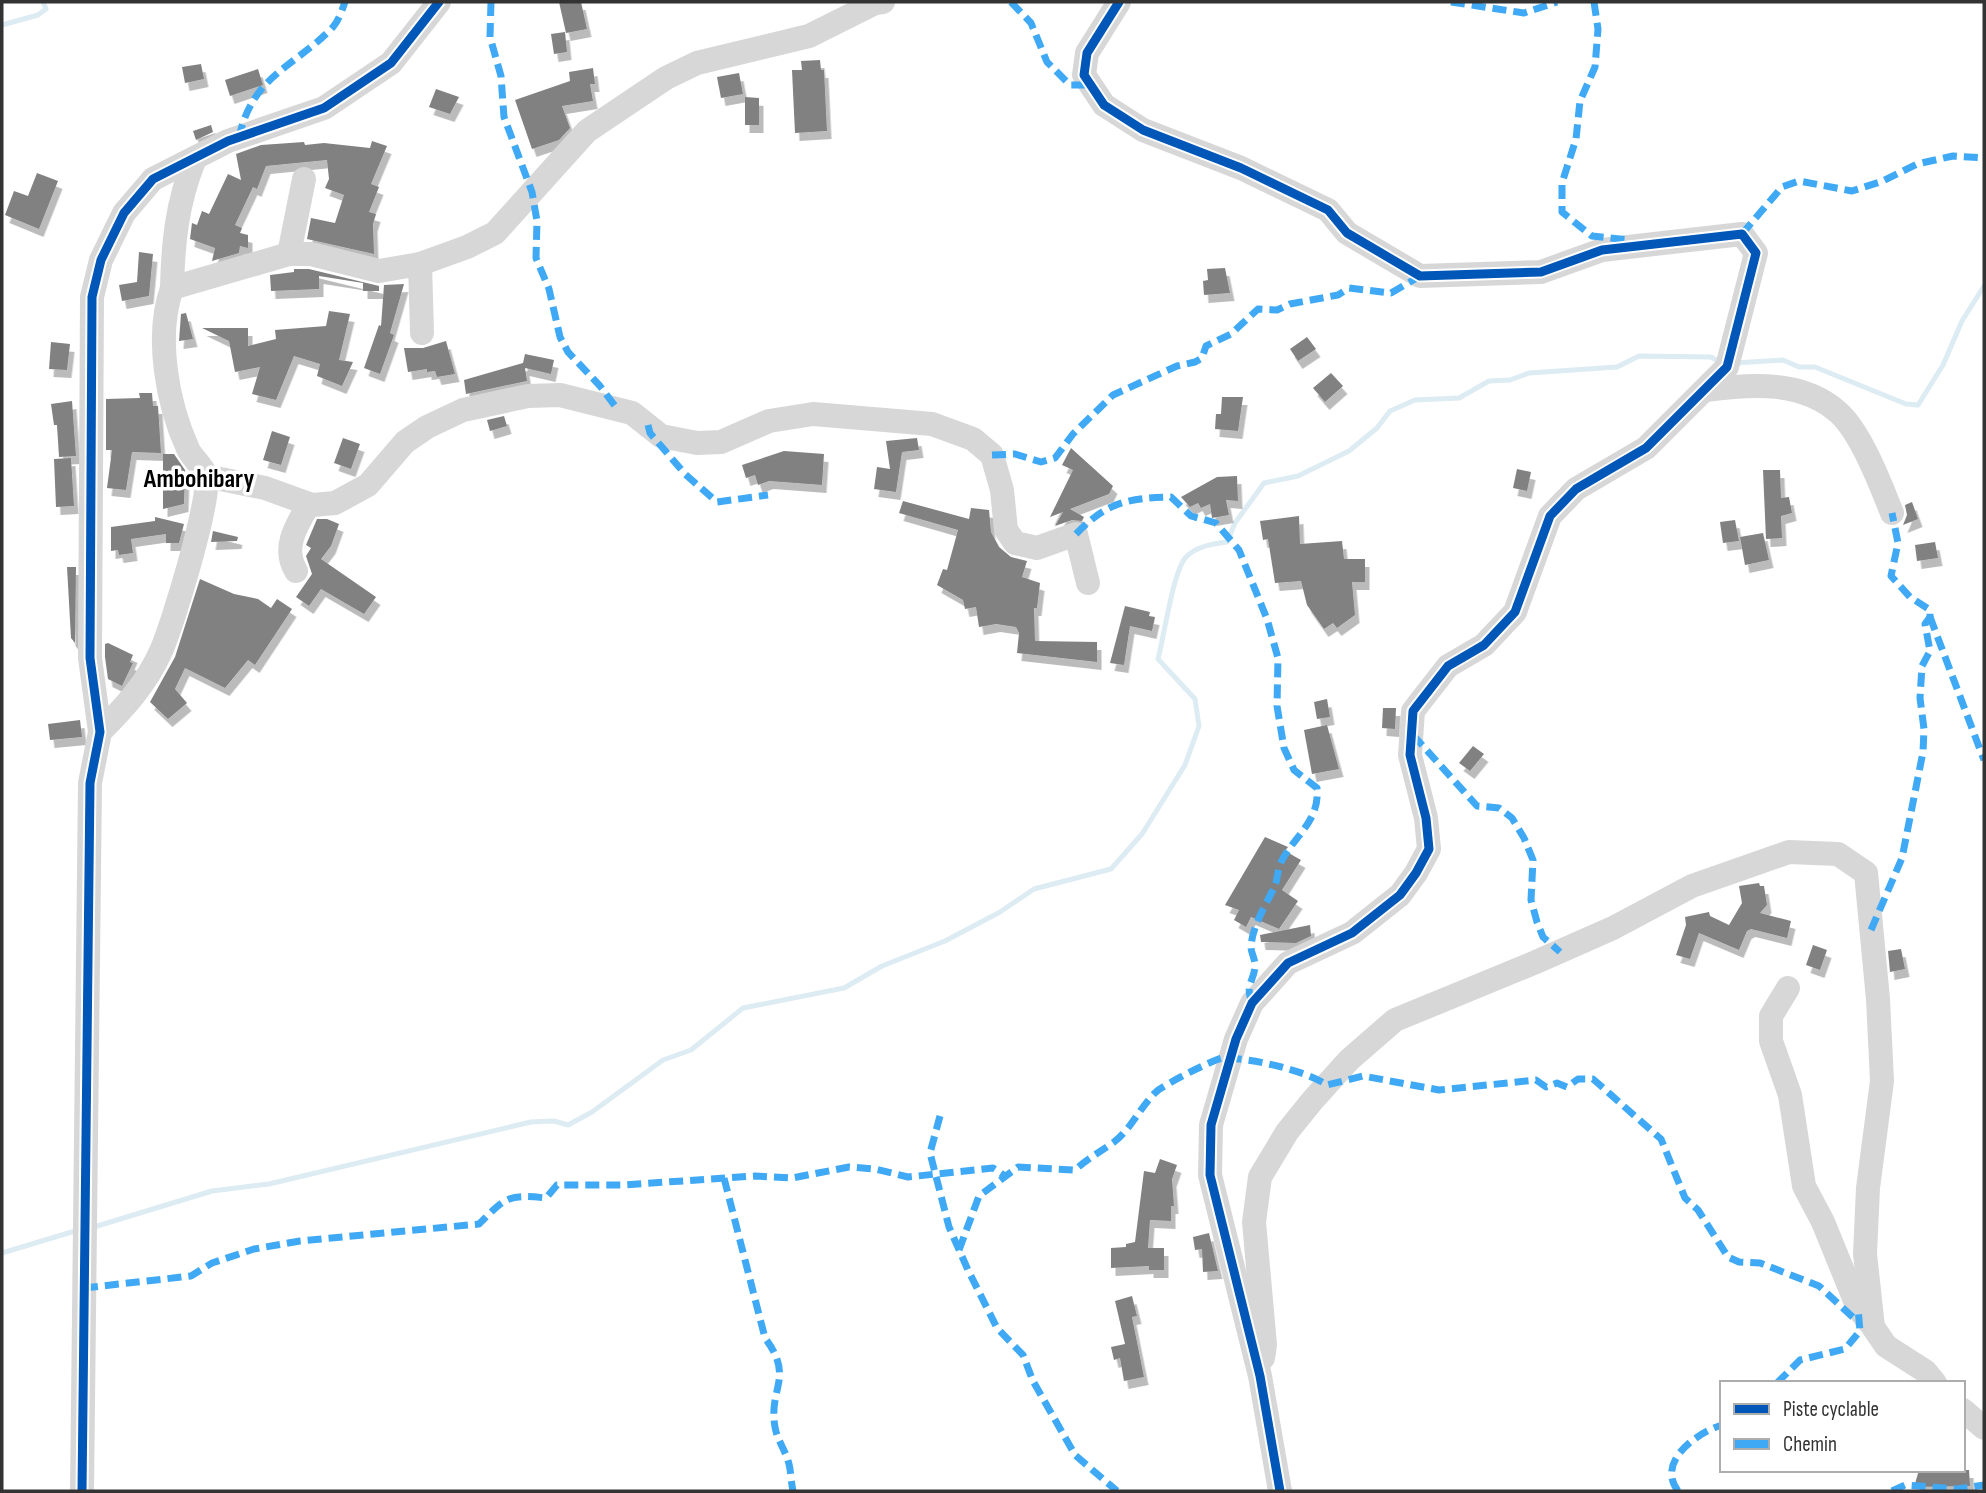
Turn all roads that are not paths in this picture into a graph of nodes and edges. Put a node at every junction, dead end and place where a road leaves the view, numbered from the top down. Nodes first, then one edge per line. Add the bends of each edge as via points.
1 (439, 2) edge
2 (883, 2) edge
3 (1119, 2) edge
4 (194, 161) junction
5 (304, 179) dead end
6 (289, 254) junction
7 (420, 264) junction
8 (172, 288) junction
9 (422, 333) dead end
10 (1706, 390) junction
11 (206, 476) junction
12 (309, 504) junction
13 (1892, 513) dead end
14 (296, 571) dead end
15 (1088, 583) dead end
16 (100, 732) junction
17 (1788, 988) dead end
18 (1873, 1327) junction
19 (1260, 1376) junction
20 (1933, 1381) edge
21 (1965, 1412) edge
22 (1984, 1428) edge
23 (82, 1491) edge
24 (1280, 1491) edge

1 - 4 street via 391,63 324,108 228,141
2 - 7 street via 810,36 697,63 666,78 587,131 495,233
3 - 10 street via 1087,53 1084,75 1104,105 1143,130 1241,167 1328,210 1347,233 1420,276 1541,272 1602,250 1742,234 1756,253 1727,367
4 - 8 street via 181,191
4 - 16 street via 153,179 124,213 101,260 92,297 90,658
5 - 6 street
6 - 7 street via 311,254 379,271
6 - 8 street
7 - 9 street
8 - 11 street via 164,320 174,416 189,452
10 - 13 street via 1770,385 1809,395 1840,414 1872,465
10 - 19 street via 1646,449 1576,489 1550,516 1514,612 1484,645 1448,666 1413,711 1410,755 1429,849 1400,895 1352,933 1288,963 1252,1003 1211,1125 1210,1175
11 - 12 street via 265,488
11 - 16 street via 196,535 161,652 133,699
12 - 14 street via 289,544 288,559
12 - 15 street via 335,503 368,485 405,442 463,410 528,396 560,395 632,413 661,436 697,443 721,442 769,421 813,414 932,424 973,439 992,455 1006,530 1015,543 1037,548 1076,534
16 - 23 street via 90,783
17 - 18 street via 1771,1016 1771,1041 1790,1095 1804,1186 1858,1308
18 - 19 street via 1866,1254 1868,1188 1881,1081 1866,873 1838,854 1789,852 1692,886 1548,957 1395,1020 1349,1060 1287,1132 1260,1177 1254,1222 1265,1345
18 - 20 street via 1886,1346
19 - 24 street
21 - 22 street

